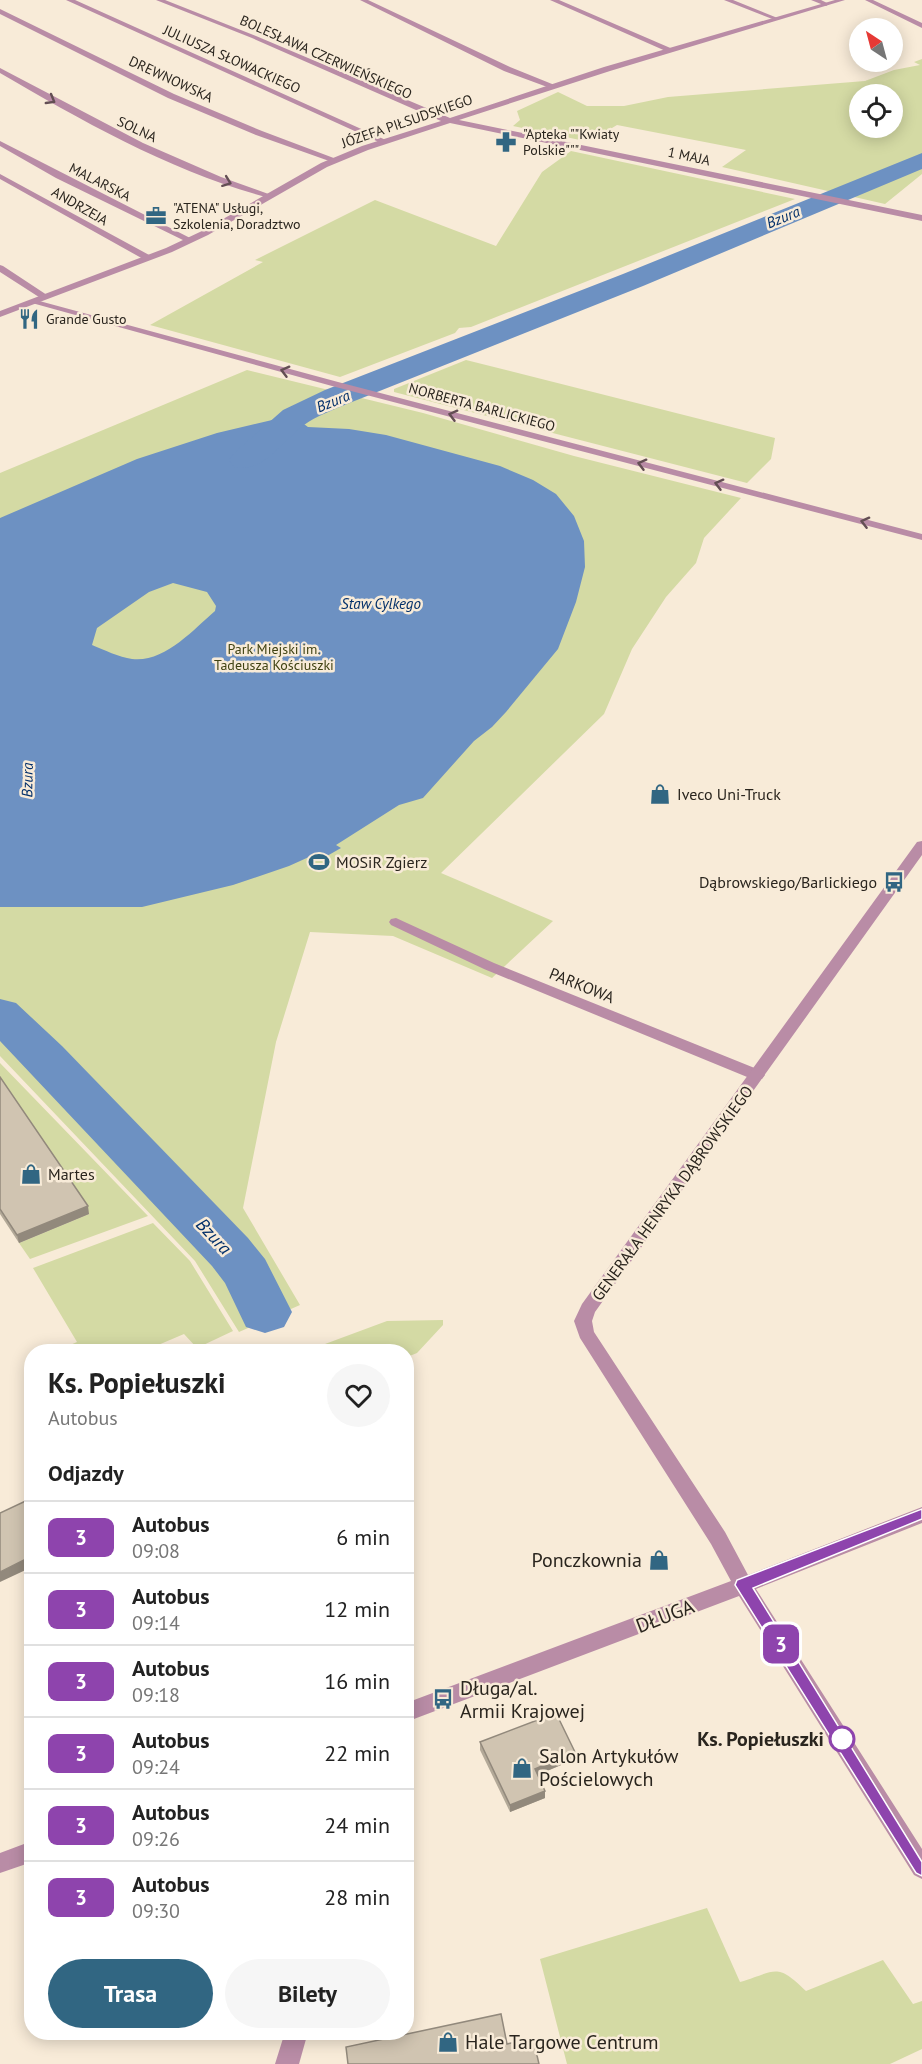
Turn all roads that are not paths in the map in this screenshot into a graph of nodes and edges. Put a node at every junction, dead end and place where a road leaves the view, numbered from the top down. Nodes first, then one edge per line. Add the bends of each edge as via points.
1 (69, 0) edge
2 (159, 0) edge
3 (363, 0) edge
4 (553, 0) edge
5 (727, 0) edge
6 (814, 0) edge
7 (842, 0) edge
8 (868, 0) edge
9 (826, 4) junction
10 (0, 12) edge
11 (777, 19) junction
12 (922, 26) edge
13 (671, 50) junction
14 (0, 70) edge
15 (553, 86) junction
16 (501, 104) junction
17 (451, 120) junction
18 (501, 130) junction
19 (384, 141) junction
20 (0, 142) edge
21 (334, 160) junction
22 (0, 176) edge
23 (270, 196) junction
24 (922, 218) edge
25 (190, 240) junction
26 (148, 258) junction
27 (0, 268) edge
28 (45, 297) junction
29 (35, 301) junction
30 (0, 314) edge
31 (922, 537) edge
32 (922, 845) edge
33 (396, 922) dead end
34 (757, 1075) junction
35 (922, 1515) edge
36 (742, 1585) junction
37 (414, 1710) edge
38 (24, 1854) edge
39 (0, 1863) edge
40 (922, 1868) edge
41 (294, 2040) edge
42 (287, 2064) edge

1 - 19 street, JULIUSZA SŁOWACKIEGO
2 - 17 street, BOLESŁAWA CZERWIEŃSKIEGO via 427,114
3 - 15 street via 507,69
4 - 13 street
5 - 11 street
6 - 9 street
7 - 9 street, JÓZEFA PIŁSUDSKIEGO
8 - 12 street
9 - 11 street, JÓZEFA PIŁSUDSKIEGO
10 - 21 street, DREWNOWSKA via 171,96
11 - 13 street, JÓZEFA PIŁSUDSKIEGO
13 - 15 street, JÓZEFA PIŁSUDSKIEGO
14 -> 23 street, SOLNA via 145,148
15 - 16 street, JÓZEFA PIŁSUDSKIEGO
16 - 17 street, JÓZEFA PIŁSUDSKIEGO
16 - 18 street via 494,118
17 - 18 street, 1 MAJA
17 - 19 street, JÓZEFA PIŁSUDSKIEGO
18 - 24 street, 1 MAJA
19 - 21 street, JÓZEFA PIŁSUDSKIEGO
20 - 25 street, MALARSKA via 69,181
21 - 23 street, JÓZEFA PIŁSUDSKIEGO
22 - 26 street, ANDRZEJA
23 - 25 street, JÓZEFA PIŁSUDSKIEGO
25 - 26 street, JÓZEFA PIŁSUDSKIEGO
26 - 28 street, JÓZEFA PIŁSUDSKIEGO
27 - 28 street
28 - 29 street, JÓZEFA PIŁSUDSKIEGO
29 - 30 street, JÓZEFA PIŁSUDSKIEGO
31 -> 29 street, NORBERTA BARLICKIEGO via 342,386
32 - 34 street, GENERAŁA HENRYKA DĄBROWSKIEGO
33 - 34 street, PARKOWA via 489,966
34 - 36 street, GENERAŁA HENRYKA DĄBROWSKIEGO via 583,1321 586,1334 718,1538
35 - 36 street, DŁUGA
36 - 37 street, DŁUGA
36 - 40 street
38 - 39 street
41 - 42 street

